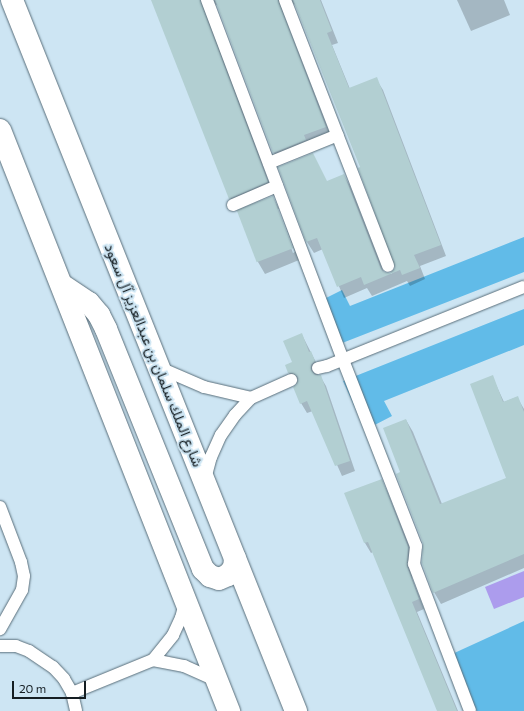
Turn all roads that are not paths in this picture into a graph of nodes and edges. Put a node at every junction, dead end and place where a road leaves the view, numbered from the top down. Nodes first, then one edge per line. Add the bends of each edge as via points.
1 (12, 0) edge
2 (207, 0) edge
3 (285, 0) edge
4 (0, 130) edge
5 (338, 135) junction
6 (269, 163) junction
7 (277, 186) junction
8 (233, 205) dead end
9 (388, 266) dead end
10 (62, 285) junction
11 (524, 288) edge
12 (343, 360) junction
13 (159, 368) junction
14 (318, 368) dead end
15 (291, 380) dead end
16 (251, 398) junction
17 (204, 481) junction
18 (0, 507) edge
19 (235, 558) junction
20 (186, 600) junction
21 (0, 630) edge
22 (0, 646) edge
23 (153, 660) junction
24 (218, 681) junction
25 (72, 693) junction
26 (76, 711) edge
27 (229, 711) edge
28 (296, 711) edge
29 (470, 711) edge

1 - 13 main road, شارع الملك سلمان بن عبدالعزيز آل سعود
2 - 6 lane
3 - 5 lane
4 - 10 main road
5 - 6 lane
5 - 9 lane
6 - 7 lane
7 - 8 lane
7 - 12 lane
10 - 19 main road via 89,303 99,315 203,569 210,576 224,577 234,568
10 - 20 main road
11 - 12 lane
12 - 14 lane
12 - 29 lane via 414,542 414,564
13 - 16 lane via 204,387
13 - 17 main road, شارع الملك سلمان بن عبدالعزيز آل سعود
15 - 16 lane
16 - 17 lane via 221,435
17 - 19 main road, شارع الملك سلمان بن عبدالعزيز آل سعود
18 - 21 lane via 22,562 24,576 22,590
19 - 28 main road, شارع الملك سلمان بن عبدالعزيز آل سعود
20 - 23 lane via 173,635
20 - 24 main road
22 - 25 lane via 16,646 40,658 64,679
23 - 24 lane via 184,666
23 - 25 lane
24 - 27 main road
25 - 26 lane

